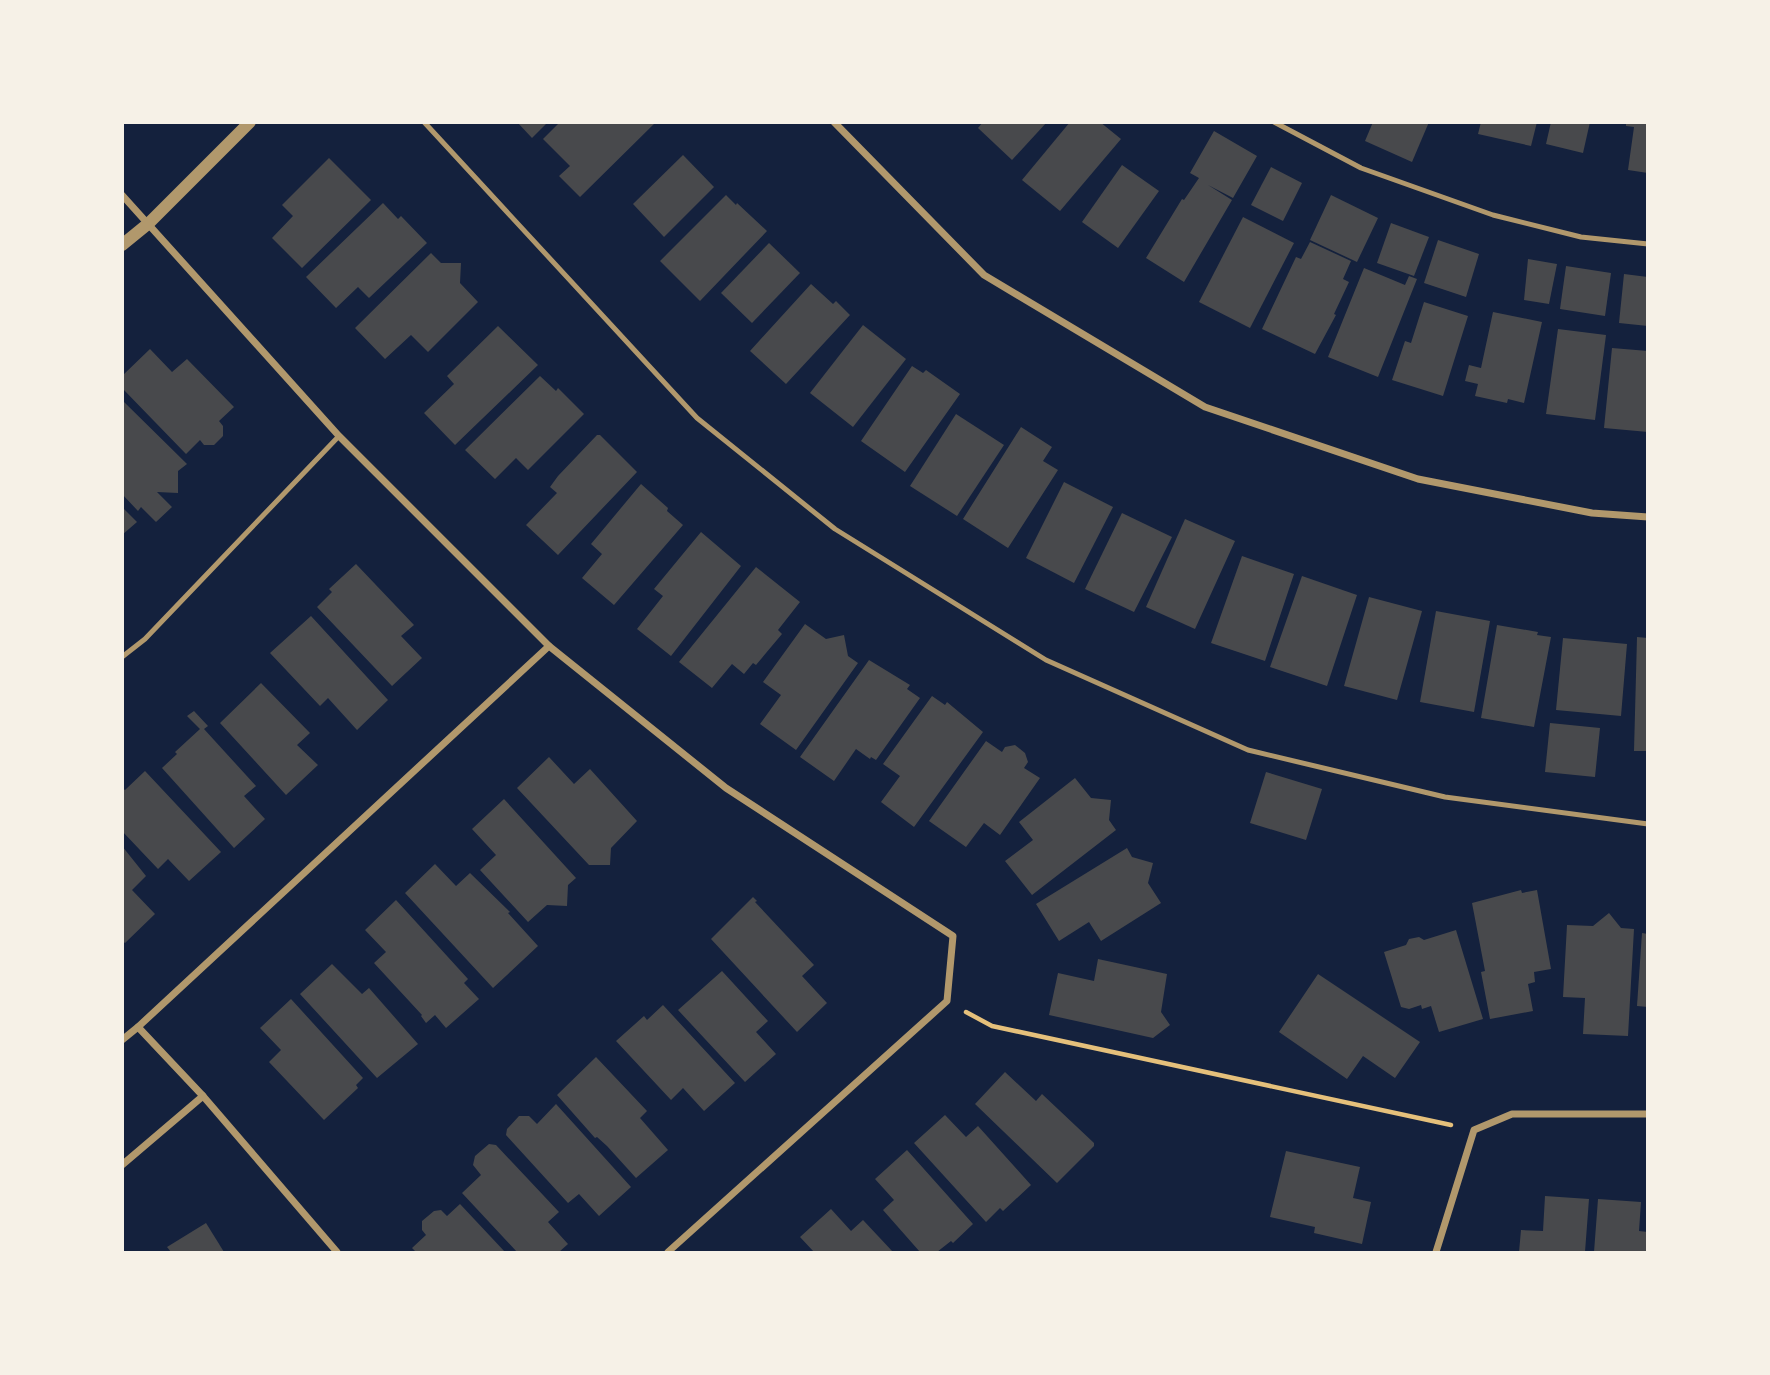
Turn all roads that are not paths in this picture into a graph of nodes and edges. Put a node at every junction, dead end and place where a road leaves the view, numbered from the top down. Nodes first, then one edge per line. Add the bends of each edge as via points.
1 (250, 122) edge
2 (424, 122) edge
3 (834, 122) edge
4 (1274, 122) edge
5 (122, 195) edge
6 (149, 223) junction
7 (1647, 244) edge
8 (122, 245) edge
9 (339, 436) junction
10 (1647, 517) edge
11 (549, 646) junction
12 (122, 657) edge
13 (1647, 824) edge
14 (138, 1027) junction
15 (122, 1040) edge
16 (203, 1096) junction
17 (1647, 1114) edge
18 (122, 1165) edge
19 (337, 1252) edge
20 (668, 1252) edge
21 (1436, 1252) edge

1 - 6 street
2 - 13 lane via 697,418 835,529 1046,660 1248,750 1445,797
3 - 10 street via 984,275 1206,407 1418,479 1592,513
4 - 7 lane via 1361,168 1493,215 1581,237
5 - 6 street
6 - 8 street
6 - 9 street
9 - 11 street
9 - 12 lane via 145,639
11 - 14 street
11 - 20 street via 726,788 953,936 947,1001
14 - 15 street
14 - 16 street
16 - 18 street
16 - 19 street
17 - 21 street via 1512,1114 1474,1130

